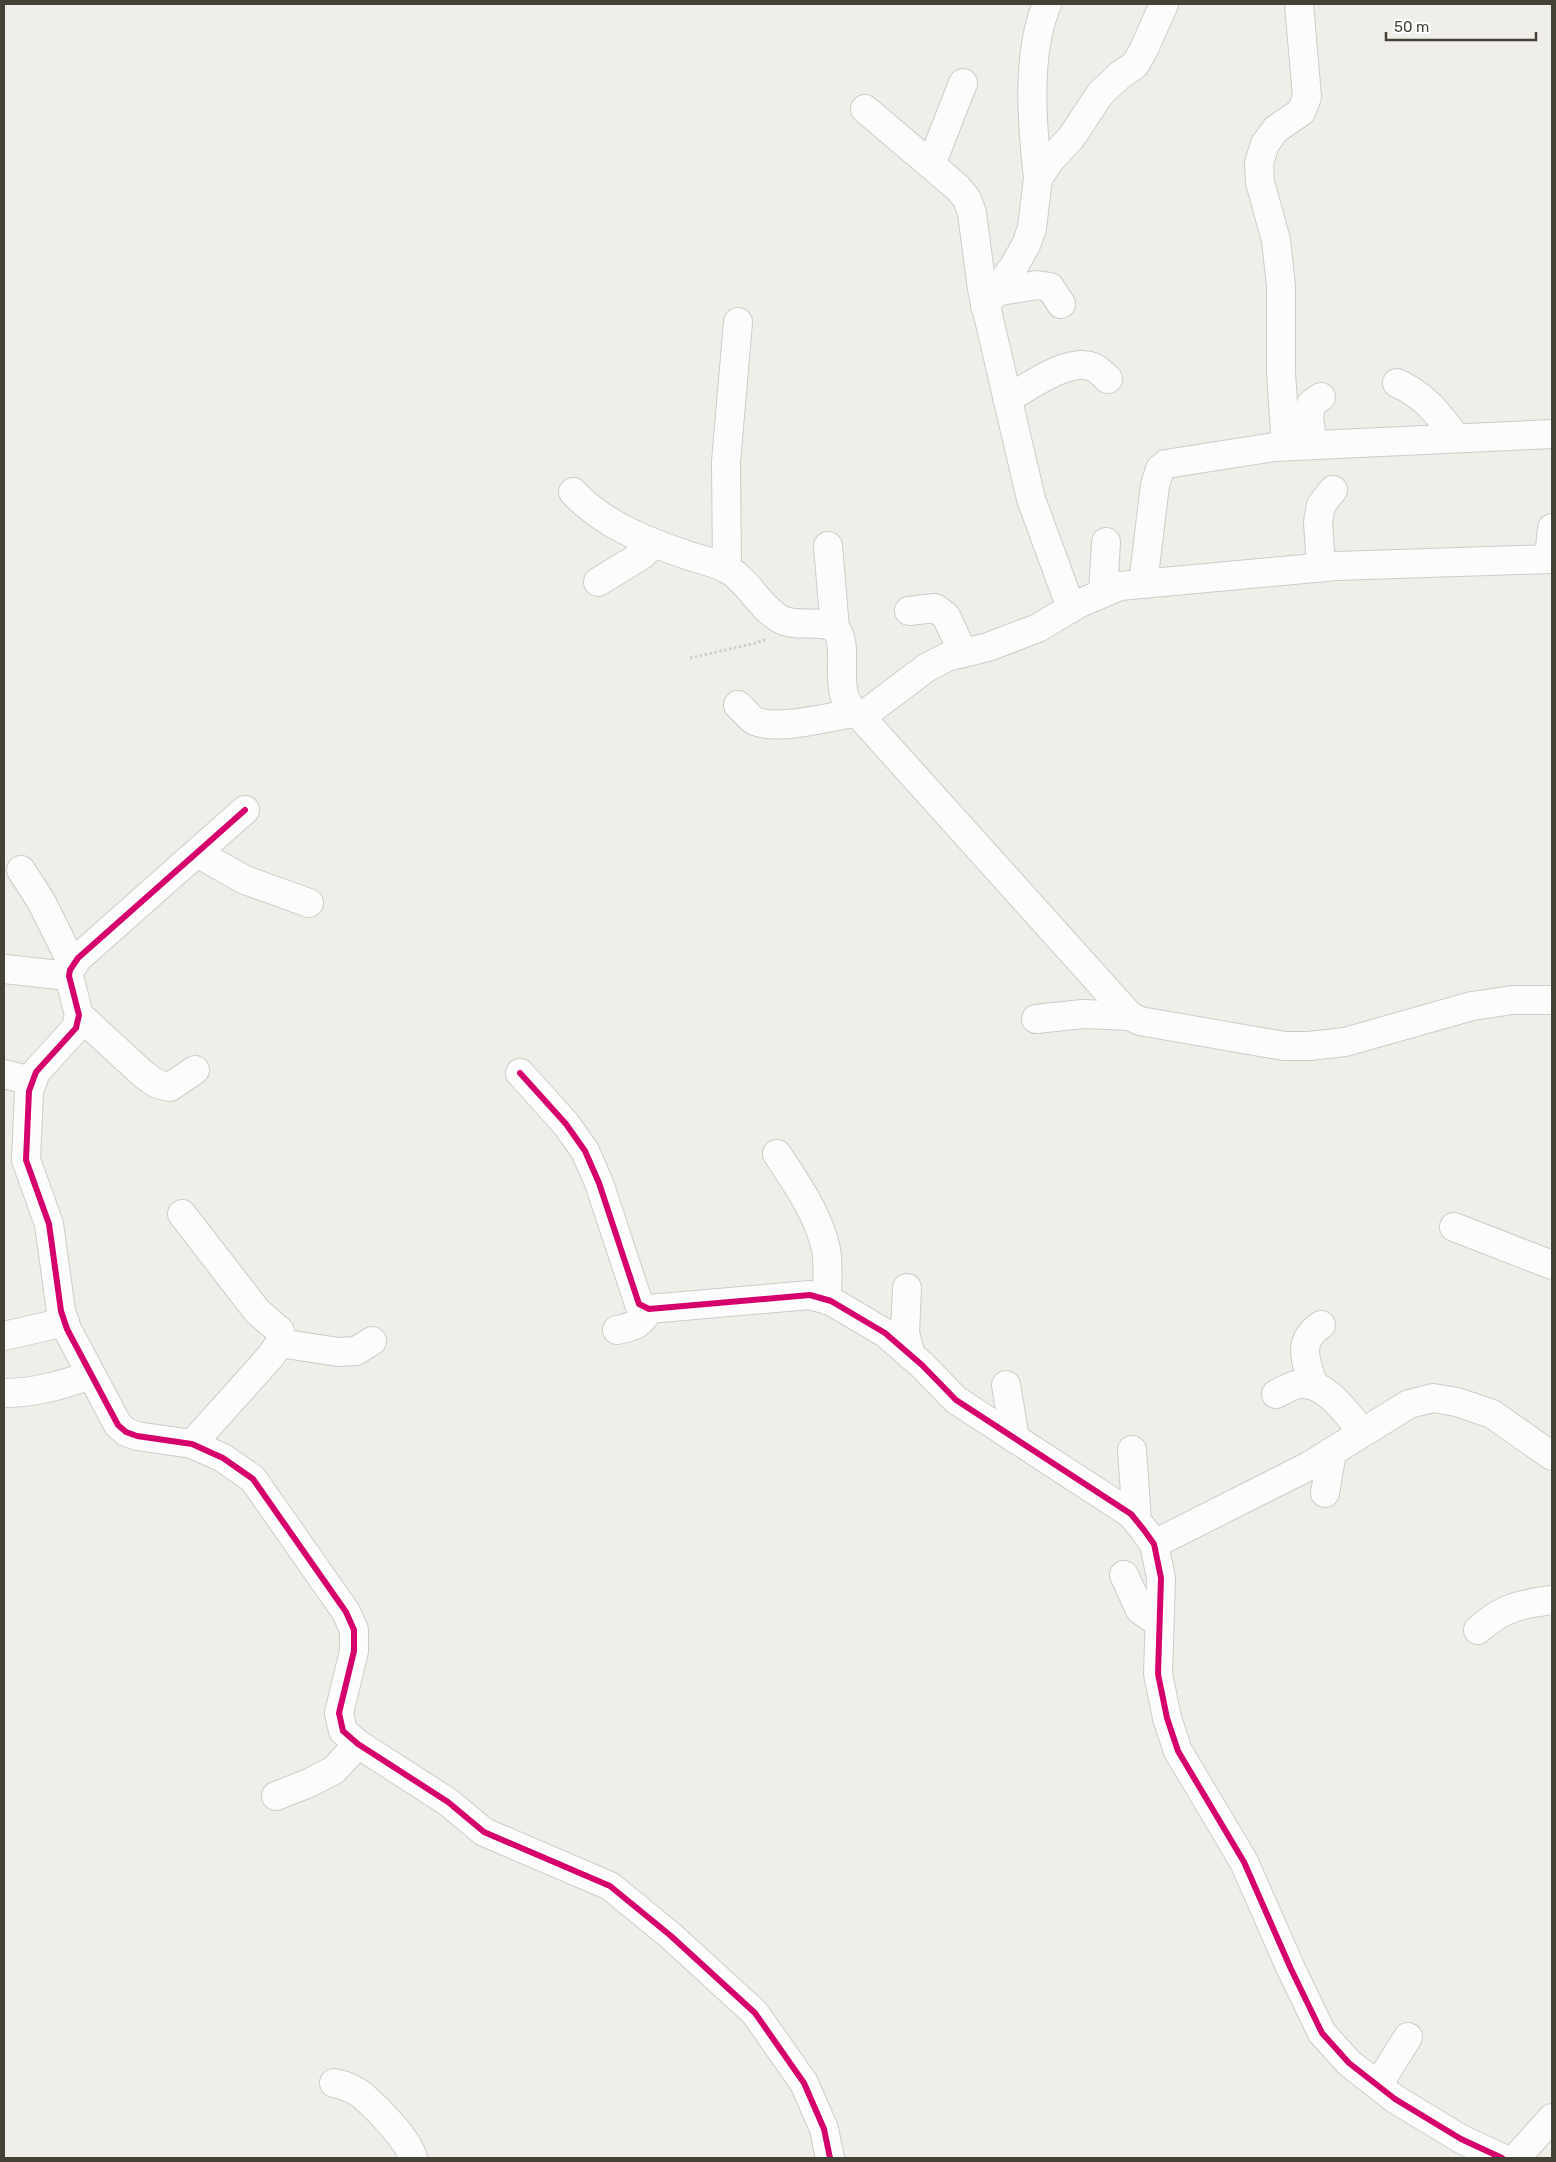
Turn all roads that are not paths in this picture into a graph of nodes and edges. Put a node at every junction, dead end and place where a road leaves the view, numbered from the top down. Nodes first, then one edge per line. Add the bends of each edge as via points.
1 (1047, 4) edge
2 (1164, 4) edge
3 (1299, 4) edge
4 (963, 83) dead end
5 (865, 109) dead end
6 (931, 165) junction
7 (1038, 178) junction
8 (990, 299) junction
9 (1061, 304) dead end
10 (738, 322) dead end
11 (1108, 379) dead end
12 (1397, 383) dead end
13 (1321, 397) dead end
14 (1007, 399) junction
15 (1552, 434) edge
16 (1456, 438) junction
17 (1314, 445) junction
18 (1286, 446) junction
19 (1333, 490) dead end
20 (573, 492) dead end
21 (1552, 528) edge
22 (1106, 542) dead end
23 (654, 544) junction
24 (828, 546) dead end
25 (1551, 559) edge
26 (1321, 567) junction
27 (727, 569) junction
28 (598, 582) dead end
29 (1143, 584) junction
30 (1103, 593) junction
31 (1071, 608) junction
32 (909, 611) dead end
33 (836, 629) junction
34 (963, 653) junction
35 (738, 704) dead end
36 (857, 715) junction
37 (245, 810) dead end
38 (197, 853) junction
39 (21, 870) dead end
40 (309, 903) dead end
41 (4, 969) edge
42 (71, 971) junction
43 (1552, 1000) edge
44 (79, 1015) junction
45 (1130, 1016) junction
46 (1036, 1020) dead end
47 (195, 1070) dead end
48 (520, 1073) dead end
49 (4, 1074) edge
50 (32, 1081) junction
51 (777, 1154) dead end
52 (4, 1160) edge
53 (29, 1174) junction
54 (182, 1214) dead end
55 (1454, 1227) dead end
56 (1552, 1265) edge
57 (907, 1288) dead end
58 (827, 1300) junction
59 (649, 1308) junction
60 (65, 1322) junction
61 (1321, 1325) dead end
62 (617, 1330) dead end
63 (4, 1336) edge
64 (372, 1341) dead end
65 (280, 1343) junction
66 (911, 1356) junction
67 (91, 1375) junction
68 (1312, 1384) junction
69 (1006, 1385) dead end
70 (4, 1393) edge
71 (1276, 1394) dead end
72 (1363, 1432) junction
73 (1015, 1439) junction
74 (192, 1444) junction
75 (1132, 1450) dead end
76 (1332, 1452) junction
77 (1552, 1456) edge
78 (1325, 1493) dead end
79 (1137, 1522) junction
80 (1154, 1544) junction
81 (1124, 1576) dead end
82 (1552, 1600) edge
83 (1159, 1624) junction
84 (1478, 1630) dead end
85 (358, 1744) junction
86 (276, 1796) dead end
87 (1408, 2037) dead end
88 (334, 2083) dead end
89 (1378, 2086) junction
90 (1552, 2118) edge
91 (413, 2158) edge
92 (830, 2158) edge
93 (1502, 2158) edge
94 (1516, 2158) edge

1 - 7 street via 1035,55 1032,122
2 - 7 street via 1135,65 1100,94 1071,138
3 - 18 street via 1307,97 1301,112 1276,129 1265,144 1259,163 1260,182 1276,240 1281,286 1281,373
4 - 6 street
5 - 6 street
6 - 8 street via 967,200
7 - 8 street via 1032,228 1026,245
8 - 9 street via 1037,285 1050,287
8 - 14 street
10 - 27 street via 726,462
11 - 14 street via 1094,367 1078,364 1057,370
12 - 16 street via 1414,390 1433,407
13 - 17 street via 1311,404 1309,418
14 - 31 street via 1031,498
15 - 16 street
16 - 17 street
17 - 18 street
18 - 29 street via 1172,462 1160,469 1155,485
19 - 26 street via 1321,505 1318,522
20 - 23 street via 619,528
21 - 25 street
22 - 30 street
23 - 27 street
23 - 28 street via 642,556
24 - 33 street
25 - 26 street
26 - 29 street
27 - 33 street via 773,615 785,621
29 - 30 street via 1120,586
30 - 31 street
31 - 34 street via 1038,628
32 - 34 street via 935,608 946,616
33 - 36 street via 841,642 845,698
34 - 36 street via 926,668
35 - 36 street via 755,721 772,723
36 - 45 street
37 - 38 street
38 - 40 street via 245,880
38 - 42 street via 78,958
39 - 42 street via 41,901
41 - 42 street
42 - 44 street
43 - 45 street via 1513,1000 1472,1006 1345,1042 1309,1046 1284,1046 1140,1021
44 - 47 street via 157,1084 170,1087
44 - 50 street via 76,1028 36,1072
45 - 46 street via 1083,1014
48 - 59 street via 566,1124 584,1151 599,1183 639,1304
49 - 50 street
50 - 53 street via 26,1160
51 - 58 street via 802,1191 819,1227 826,1251
52 - 53 street
53 - 60 street via 49,1224
54 - 65 street via 258,1311 280,1331
55 - 56 street
57 - 66 street via 905,1333
58 - 59 street via 810,1295 786,1296
58 - 66 street via 884,1333
59 - 62 street via 644,1320
60 - 63 street
60 - 67 street
61 - 68 street via 1310,1332 1305,1344 1305,1359
64 - 65 street via 356,1351 338,1352
65 - 74 street
66 - 73 street via 956,1400
67 - 70 street via 50,1389
67 - 74 street via 118,1426 126,1432
68 - 71 street via 1299,1384
68 - 72 street via 1331,1397
69 - 73 street
72 - 76 street
72 - 77 street via 1408,1404 1433,1398 1492,1414
73 - 79 street via 1130,1514
74 - 85 street via 223,1458 253,1479 346,1612 354,1630 354,1651 338,1713 343,1731
75 - 79 street
76 - 78 street
76 - 80 street
79 - 80 street
80 - 83 street via 1161,1578
81 - 83 street via 1140,1610
82 - 84 street via 1519,1605 1494,1616
83 - 89 street via 1158,1674 1178,1751 1244,1862 1322,2033 1349,2063
85 - 86 street via 334,1770
85 - 92 street via 448,1802 484,1832 610,1886 670,1936 755,2013 804,2084 824,2130
87 - 89 street
88 - 91 street via 361,2095 405,2140
89 - 93 street via 1461,2139
90 - 94 street

